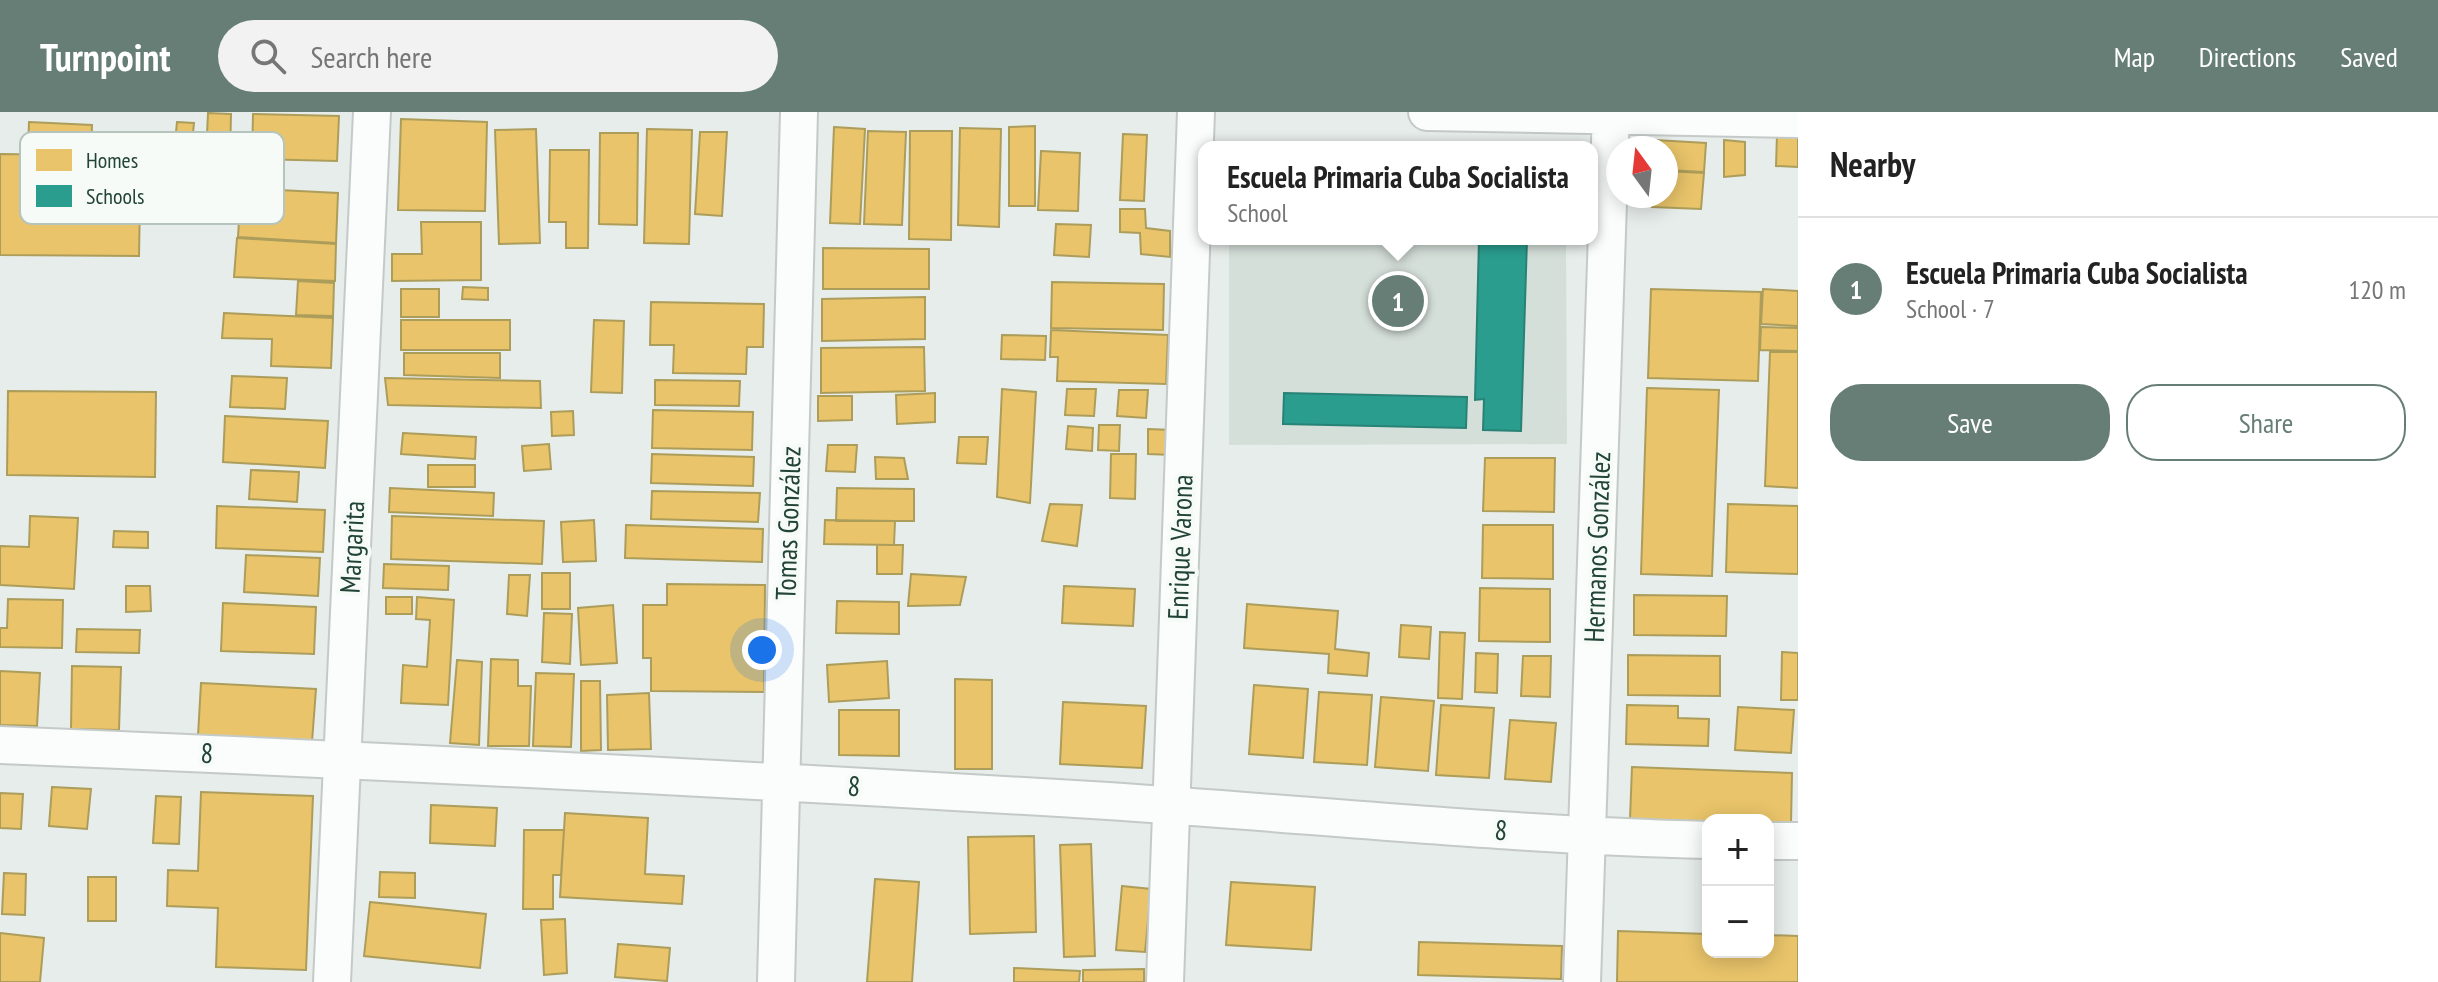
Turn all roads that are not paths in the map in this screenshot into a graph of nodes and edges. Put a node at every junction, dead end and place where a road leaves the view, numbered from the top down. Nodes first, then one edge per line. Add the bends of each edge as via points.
1 (372, 112) edge
2 (799, 112) edge
3 (1196, 112) edge
4 (1427, 112) edge
5 (1611, 114) edge
6 (1798, 119) edge
7 (0, 745) edge
8 (342, 759) junction
9 (781, 781) junction
10 (1171, 805) junction
11 (1588, 837) junction
12 (1702, 840) edge
13 (1774, 841) edge
14 (1798, 841) edge
15 (332, 982) edge
16 (776, 982) edge
17 (1165, 982) edge
18 (1582, 982) edge

1 - 8 street, Margarita
2 - 9 street, Tomas González
3 - 10 street, Enrique Varona
4 - 5 street
5 - 6 street
5 - 11 street, Hermanos González
7 - 8 street, 8
8 - 9 street, 8
8 - 15 street, Margarita
9 - 10 street, 8
9 - 16 street, Tomas González
10 - 11 street, 8
10 - 17 street, Enrique Varona
11 - 12 street, 8
11 - 18 street, Hermanos González
13 - 14 street

